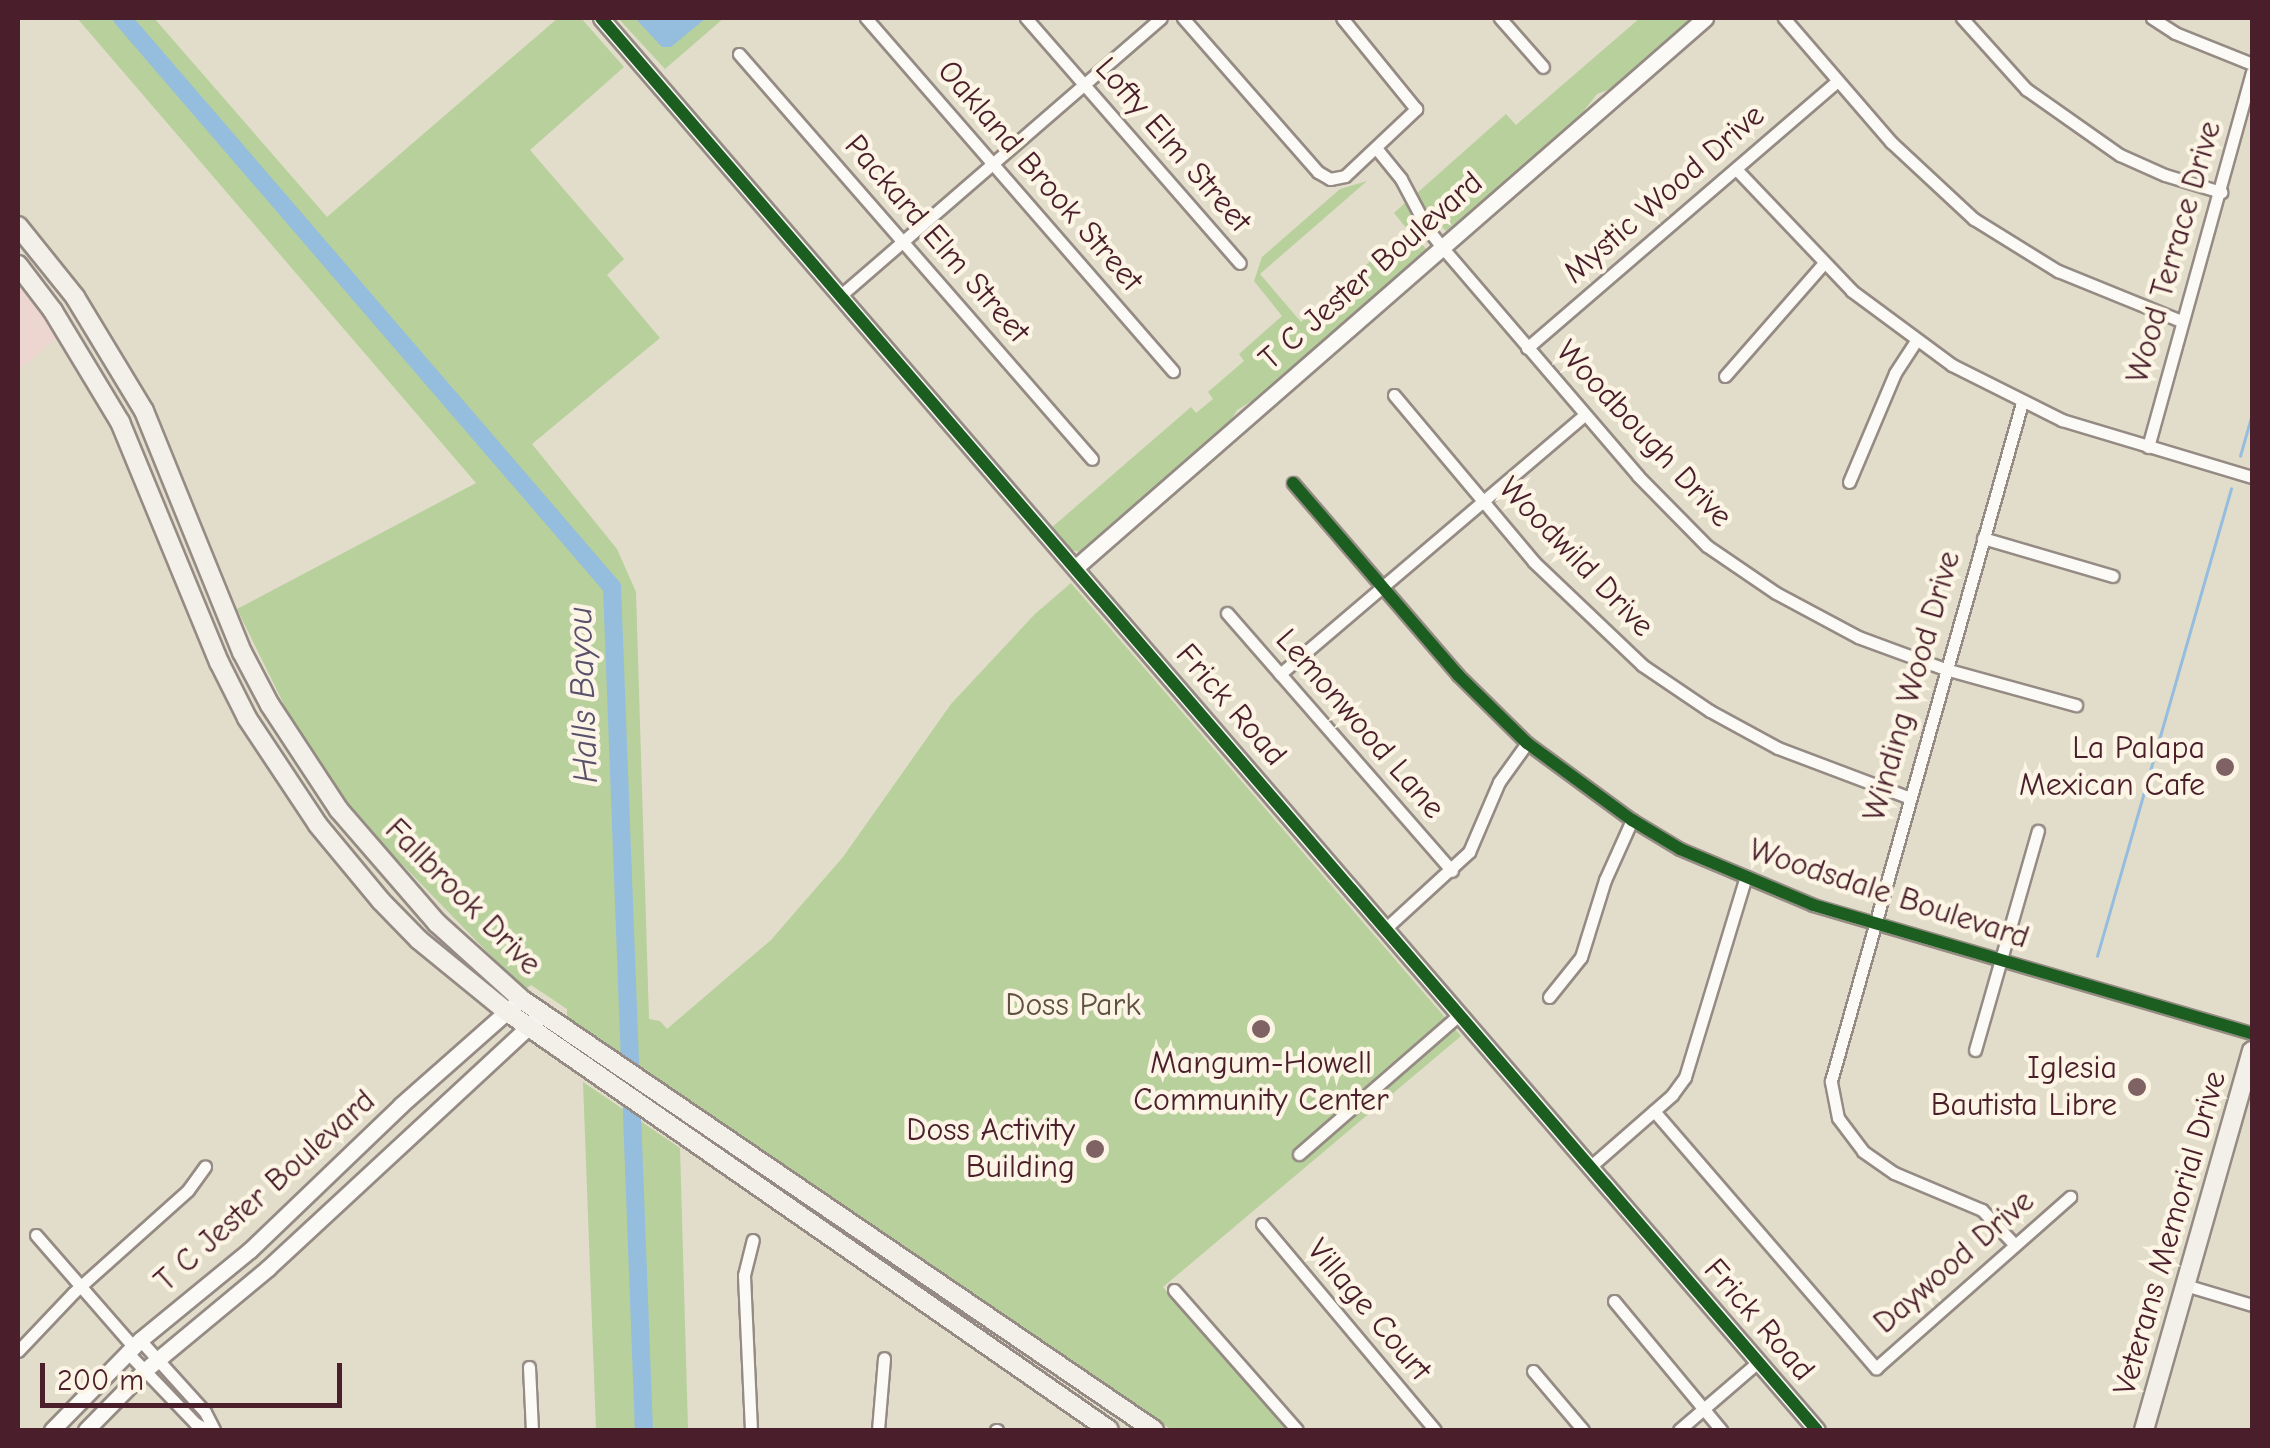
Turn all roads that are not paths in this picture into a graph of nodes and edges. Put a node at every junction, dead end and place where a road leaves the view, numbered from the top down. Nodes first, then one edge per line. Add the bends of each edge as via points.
1 (601, 18) edge
2 (866, 18) edge
3 (1026, 18) edge
4 (1161, 18) edge
5 (1184, 18) edge
6 (1342, 18) edge
7 (1500, 18) edge
8 (1705, 18) edge
9 (1784, 18) edge
10 (1962, 18) edge
11 (2152, 18) edge
12 (740, 54) dead end
13 (2252, 64) edge
14 (1543, 67) dead end
15 (2252, 72) edge
16 (1838, 80) junction
17 (1084, 84) junction
18 (1376, 148) junction
19 (992, 164) junction
20 (1736, 168) junction
21 (2221, 192) junction
22 (18, 226) edge
23 (903, 242) junction
24 (1442, 247) junction
25 (1240, 264) dead end
26 (1823, 264) junction
27 (18, 265) edge
28 (841, 295) junction
29 (75, 297) junction
30 (53, 311) junction
31 (2182, 322) junction
32 (1916, 341) junction
33 (1527, 348) junction
34 (1174, 371) dead end
35 (1725, 376) dead end
36 (1394, 396) dead end
37 (2022, 403) junction
38 (1584, 415) junction
39 (2148, 447) junction
40 (1092, 460) dead end
41 (2252, 478) edge
42 (1849, 482) dead end
43 (1293, 483) dead end
44 (1482, 500) junction
45 (1983, 538) junction
46 (1076, 568) junction
47 (2114, 576) dead end
48 (1380, 587) junction
49 (1227, 613) dead end
50 (1945, 669) junction
51 (1280, 674) junction
52 (2076, 705) dead end
53 (1528, 743) junction
54 (1908, 796) junction
55 (1632, 820) junction
56 (2038, 831) dead end
57 (1452, 871) junction
58 (1745, 878) junction
59 (1875, 923) junction
60 (1386, 928) junction
61 (2002, 960) junction
62 (1549, 997) dead end
63 (514, 1005) junction
64 (543, 1014) junction
65 (1460, 1014) junction
66 (528, 1026) junction
67 (2252, 1033) edge
68 (1975, 1050) dead end
69 (2252, 1051) edge
70 (1654, 1112) junction
71 (1299, 1154) dead end
72 (1591, 1166) junction
73 (205, 1167) dead end
74 (792, 1186) junction
75 (2070, 1197) dead end
76 (780, 1204) junction
77 (1262, 1224) dead end
78 (36, 1236) dead end
79 (753, 1240) dead end
80 (2014, 1244) junction
81 (2186, 1285) junction
82 (80, 1287) junction
83 (1174, 1290) dead end
84 (1614, 1301) dead end
85 (2252, 1305) edge
86 (981, 1310) junction
87 (966, 1332) junction
88 (134, 1346) junction
89 (18, 1351) edge
90 (884, 1358) dead end
91 (157, 1359) junction
92 (1758, 1362) junction
93 (530, 1366) dead end
94 (144, 1370) junction
95 (1533, 1370) dead end
96 (1704, 1410) junction
97 (52, 1430) edge
98 (86, 1430) edge
99 (210, 1430) edge
100 (532, 1430) edge
101 (751, 1430) edge
102 (878, 1430) edge
103 (1109, 1430) edge
104 (1154, 1430) edge
105 (1297, 1430) edge
106 (1435, 1430) edge
107 (1582, 1430) edge
108 (1679, 1430) edge
109 (1721, 1430) edge
110 (1817, 1430) edge
111 (2144, 1430) edge

1 - 28 street, Frick Road
2 - 19 street, Oakland Brook Street
3 - 17 street, Lofty Elm Street
4 - 17 street
5 - 18 street via 1318,172 1330,179 1345,176
6 - 18 street via 1416,109
7 - 14 street
8 - 24 street, T C Jester Boulevard
9 - 16 street
10 - 21 street via 2026,89 2120,154
11 - 13 street
12 - 23 street, Packard Elm Street
15 - 21 street, Wood Terrace Drive
16 - 20 street, Mystic Wood Drive
16 - 31 street via 1919,171 1974,219 2058,272
17 - 19 street
17 - 25 street, Lofty Elm Street
18 - 24 street, Woodbough Drive
19 - 23 street
19 - 34 street, Oakland Brook Street
20 - 26 street
20 - 33 street, Mystic Wood Drive
21 - 31 street, Wood Terrace Drive
22 - 29 main road, Fallbrook Drive
23 - 28 street
23 - 40 street, Packard Elm Street
24 - 33 street, Woodbough Drive
24 - 46 street, T C Jester Boulevard
26 - 32 street
26 - 35 street
27 - 30 main road, Fallbrook Drive
28 - 46 street, Frick Road
29 - 30 main road
29 - 63 main road, Fallbrook Drive via 144,411 242,652 304,760 400,883
30 - 63 main road, Fallbrook Drive via 120,422 218,662 282,774 381,901 431,950
31 - 39 street, Wood Terrace Drive
32 - 37 street
32 - 42 street
33 - 38 street, Woodbough Drive
36 - 44 street, Woodwild Drive
37 - 39 street
37 - 45 street, Winding Wood Drive
38 - 44 street
38 - 50 street, Woodbough Drive via 1670,511 1742,571 1820,620
39 - 41 street
43 - 48 street, Woodsdale Boulevard
44 - 48 street
44 - 54 street, Woodwild Drive via 1585,614 1642,664 1778,748
45 - 47 street
45 - 50 street, Winding Wood Drive
46 - 60 street, Frick Road
48 - 51 street
48 - 53 street, Woodsdale Boulevard
49 - 51 street, Lemonwood Lane
50 - 52 street, Woodbough Drive
50 - 54 street, Winding Wood Drive
51 - 57 street, Lemonwood Lane
53 - 55 street, Woodsdale Boulevard
53 - 57 street via 1499,782 1476,841
54 - 59 street, Winding Wood Drive
55 - 58 street, Woodsdale Boulevard
55 - 62 street via 1580,957
56 - 61 street
57 - 60 street
58 - 59 street, Woodsdale Boulevard
58 - 70 street via 1694,1058
59 - 61 street, Woodsdale Boulevard
59 - 80 street, Winding Wood Drive via 1834,1060 1838,1118 1880,1164 1982,1210
60 - 65 street, Frick Road
61 - 67 street, Woodsdale Boulevard
61 - 68 street
63 - 64 main road, Fallbrook Drive
63 - 66 main road, Fallbrook Drive
63 - 88 street, T C Jester Boulevard via 250,1250
64 - 66 street, T C Jester Boulevard
64 - 74 main road, Fallbrook Drive
65 - 71 street
65 - 72 street, Frick Road
66 - 76 main road, Fallbrook Drive
66 - 91 street, T C Jester Boulevard via 268,1268
69 - 81 main road, Veterans Memorial Drive
70 - 72 street
70 - 80 street, Daywood Drive via 1876,1368
72 - 92 street, Frick Road
73 - 82 street
74 - 76 main road
74 - 86 main road, Fallbrook Drive
75 - 80 street, Daywood Drive
76 - 87 main road, Fallbrook Drive
77 - 106 street, Village Court
78 - 82 street
79 - 101 street via 744,1276
81 - 85 street
81 - 111 main road, Veterans Memorial Drive
82 - 88 street
82 - 89 street
83 - 105 street
84 - 96 street
86 - 87 main road
86 - 104 main road, Fallbrook Drive
87 - 103 main road, Fallbrook Drive
88 - 91 street
88 - 94 street
88 - 97 street, T C Jester Boulevard
90 - 102 street
91 - 94 street, T C Jester Boulevard
91 - 99 street via 205,1412
92 - 96 street
92 - 110 street, Frick Road
93 - 100 street
94 - 98 street, T C Jester Boulevard
94 - 99 street
95 - 107 street
96 - 108 street
96 - 109 street

